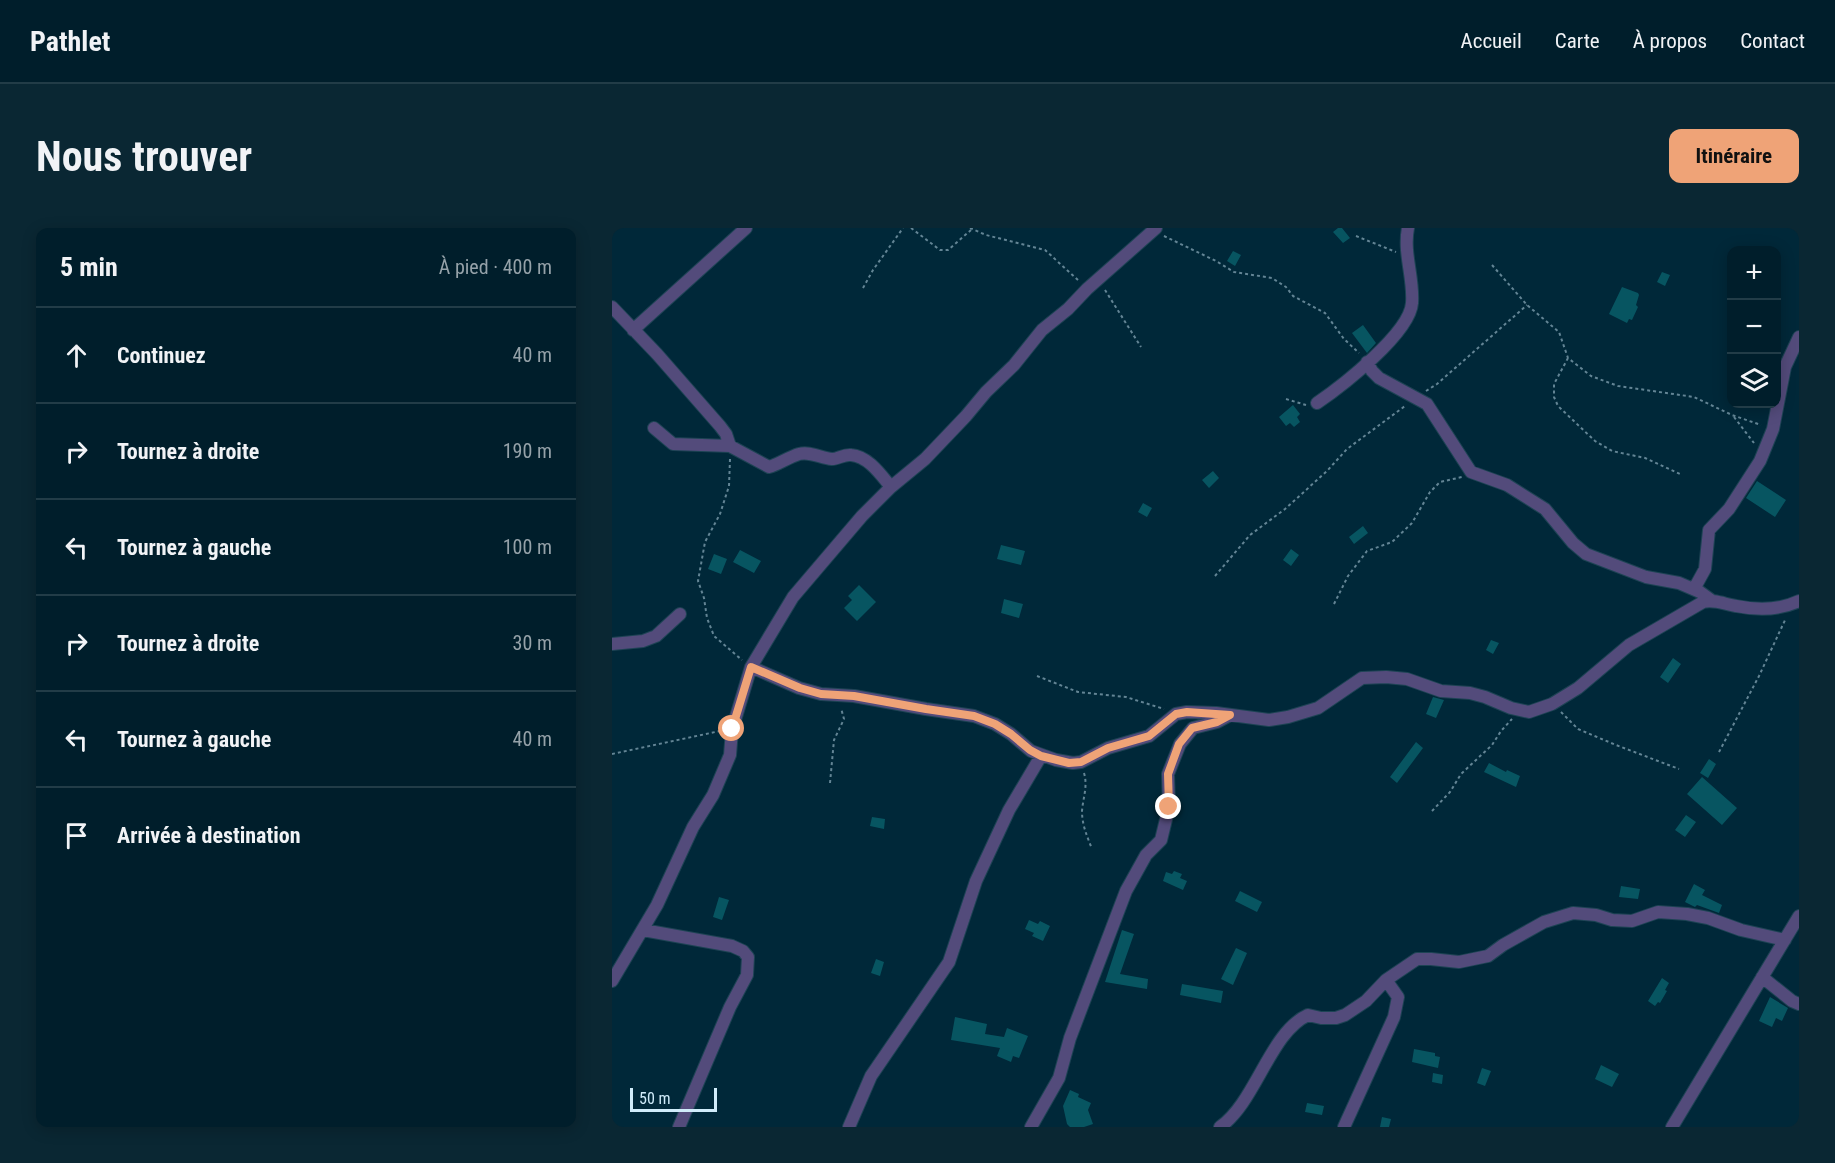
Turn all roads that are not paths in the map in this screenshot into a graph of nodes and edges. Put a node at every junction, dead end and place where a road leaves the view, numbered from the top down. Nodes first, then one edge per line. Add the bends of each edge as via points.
1 (746, 228) edge
2 (1408, 228) edge
3 (1155, 229) edge
4 (612, 307) edge
5 (633, 330) junction
6 (1799, 337) edge
7 (1367, 362) junction
8 (1317, 403) road end
9 (654, 428) dead end
10 (730, 446) junction
11 (891, 487) junction
12 (1694, 589) junction
13 (1711, 600) junction
14 (1796, 603) edge
15 (680, 614) dead end
16 (612, 644) edge
17 (751, 667) junction
18 (1230, 715) junction
19 (1041, 756) junction
20 (1799, 916) edge
21 (643, 930) junction
22 (1785, 940) junction
23 (1762, 977) junction
24 (1386, 980) junction
25 (612, 981) edge
26 (1799, 1004) edge
27 (680, 1127) edge
28 (849, 1127) edge
29 (1031, 1127) edge
30 (1220, 1127) edge
31 (1344, 1127) edge
32 (1672, 1127) edge

1 - 5 street
2 - 7 street via 1410,312
3 - 11 street via 1042,330 925,459
4 - 5 street
5 - 10 street via 720,426
6 - 12 street via 1785,367 1773,429 1760,461 1729,509 1709,530 1705,569
7 - 8 street
7 - 12 street via 1379,378 1428,404 1471,472 1507,485 1545,509 1586,554
9 - 10 street via 673,444
10 - 11 street via 769,467 802,453 831,459 851,455 876,470
11 - 17 street via 809,576
12 - 13 street
13 - 14 street via 1756,609
13 - 18 street via 1629,645 1578,688 1529,712 1478,695 1451,693 1386,676 1362,678 1318,708 1288,717 1269,720
15 - 16 street via 656,636
17 - 19 street via 821,694 974,716 995,724
17 - 21 street via 732,729 730,755
18 - 19 street via 1176,714 1149,736 1108,748 1081,762
18 - 29 street via 1192,728 1179,744 1168,774 1169,807 1161,840 1146,855 1126,891 1078,1016 1059,1078
19 - 28 street via 1009,810 976,881 949,962 871,1076
20 - 22 street
21 - 25 street
21 - 27 street via 732,946 748,957 747,975
22 - 23 street
22 - 24 street via 1687,914 1658,912 1632,921 1573,913 1544,922 1488,956 1459,962 1417,959
23 - 26 street
23 - 32 street
24 - 30 street via 1345,1015 1308,1015 1291,1028 1239,1110
24 - 31 street via 1398,997 1394,1017

